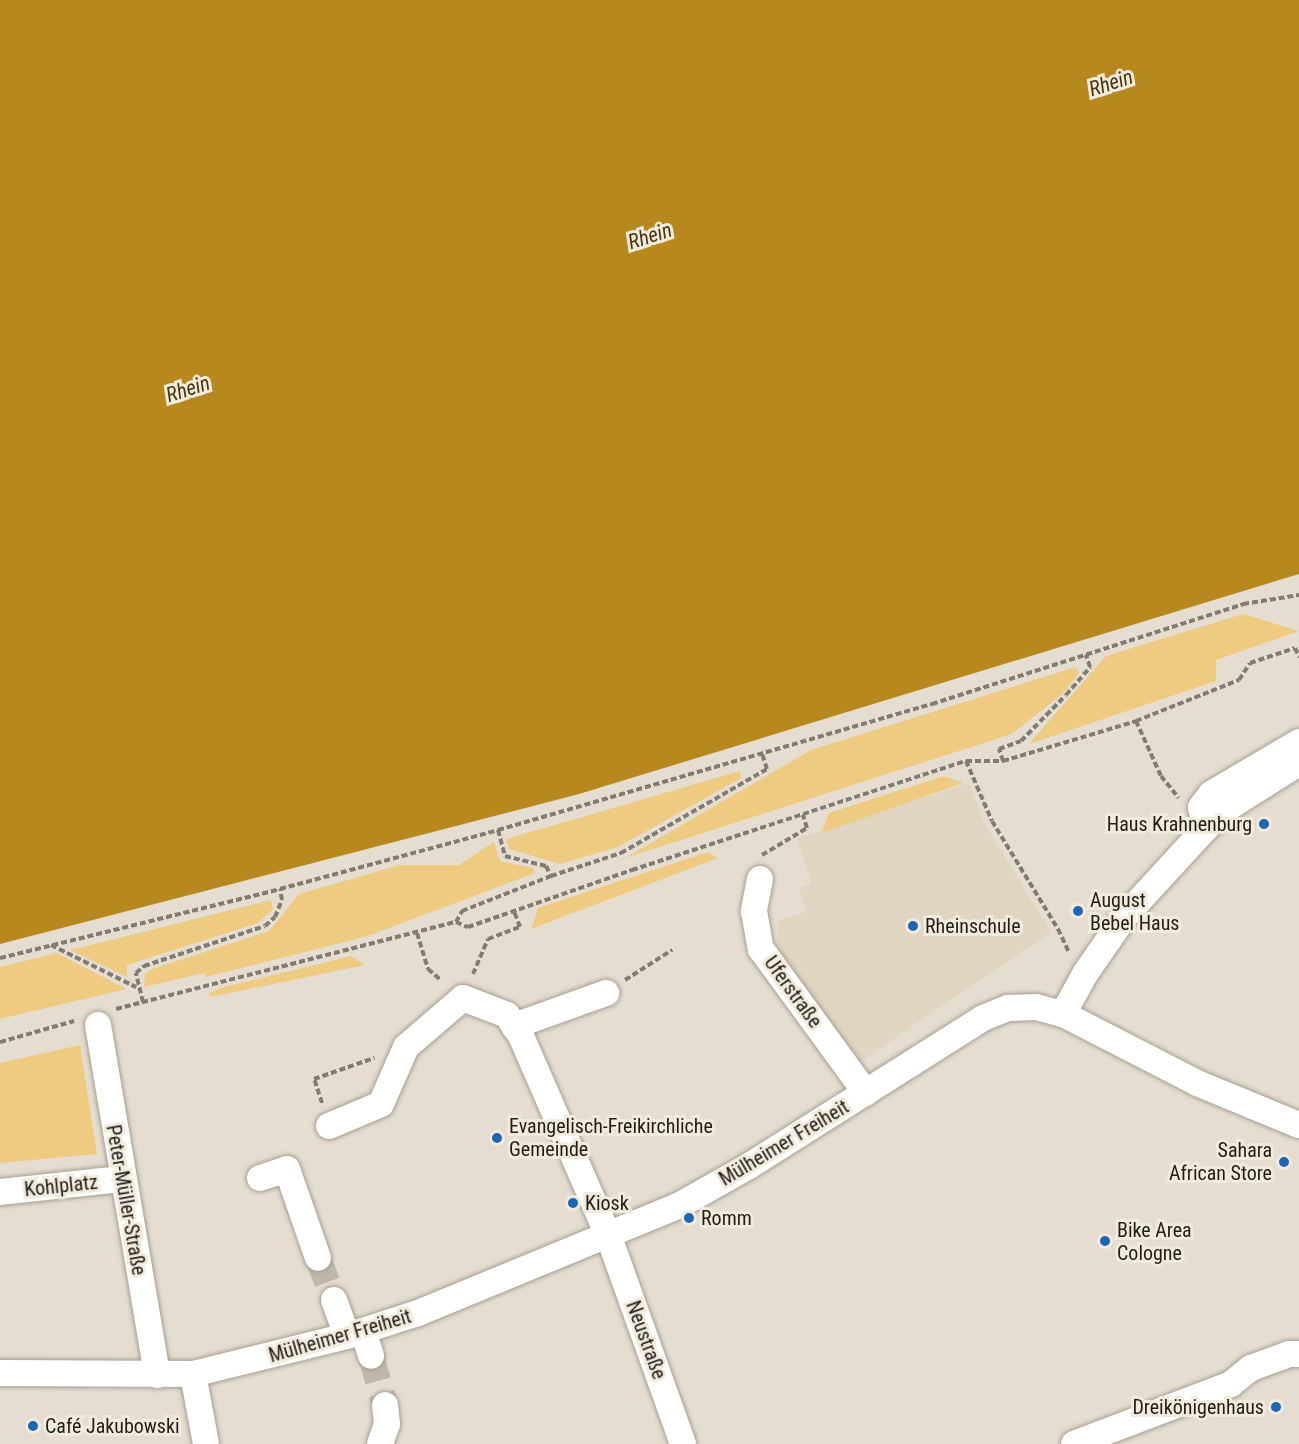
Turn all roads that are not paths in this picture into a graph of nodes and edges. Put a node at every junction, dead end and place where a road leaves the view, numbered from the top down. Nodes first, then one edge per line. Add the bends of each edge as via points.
1 (1299, 742) edge
2 (1299, 763) edge
3 (1205, 829) junction
4 (760, 879) dead end
5 (610, 989) road end
6 (1063, 1014) junction
7 (97, 1018) road end
8 (514, 1026) junction
9 (866, 1093) junction
10 (1299, 1125) edge
11 (329, 1126) road end
12 (260, 1178) dead end
13 (122, 1179) junction
14 (0, 1192) edge
15 (609, 1237) junction
16 (318, 1258) tunnel mouth
17 (334, 1300) tunnel mouth
18 (355, 1333) junction
19 (1299, 1354) edge
20 (371, 1356) tunnel mouth
21 (0, 1374) edge
22 (193, 1374) junction
23 (157, 1375) junction
24 (385, 1405) tunnel mouth
25 (387, 1441) edge
26 (206, 1444) edge
27 (683, 1444) edge
28 (1074, 1444) edge

1 - 3 street via 1211,794 1201,807
2 - 3 street via 1228,807
3 - 6 street via 1125,916
4 - 9 street, Uferstraße via 754,911 761,949
5 - 8 street
6 - 9 street, Mülheimer Freiheit via 1036,1007 1008,1008 983,1018
6 - 10 street, Mülheimer Freiheit via 1197,1083
7 - 13 street, Peter-Müller-Straße
8 - 11 street via 507,1015 463,998 406,1047 381,1104
8 - 15 street, Neustraße
9 - 15 street, Mülheimer Freiheit via 710,1189
12 - 16 street via 287,1168
13 - 14 street, Kohlplatz
13 - 23 street, Peter-Müller-Straße
15 - 18 street, Mülheimer Freiheit
15 - 27 street, Neustraße
17 - 18 street
18 - 20 street
18 - 22 street, Mülheimer Freiheit
19 - 28 street via 1251,1368 1231,1384
21 - 23 street, Mülheimer Freiheit
22 - 23 street, Mülheimer Freiheit
22 - 26 street
24 - 25 street

